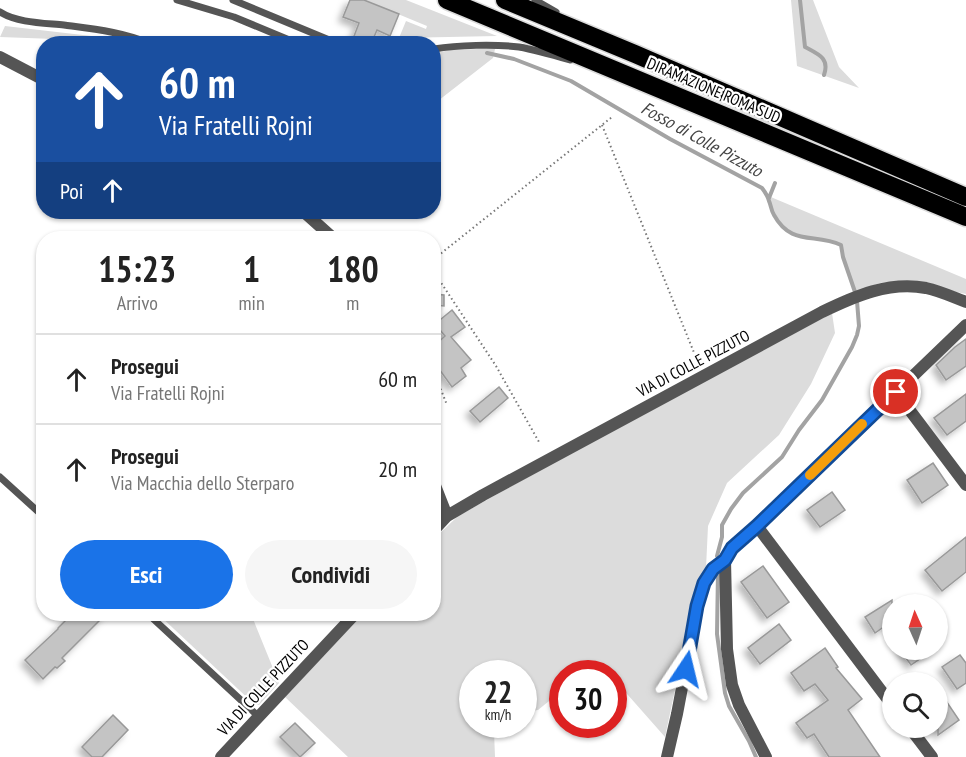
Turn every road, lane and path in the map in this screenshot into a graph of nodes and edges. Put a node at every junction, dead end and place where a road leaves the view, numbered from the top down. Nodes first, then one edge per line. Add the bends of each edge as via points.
1 (177, 0) edge
2 (233, 0) edge
3 (447, 0) edge
4 (505, 0) edge
5 (535, 0) edge
6 (0, 12) edge
7 (124, 36) edge
8 (280, 36) edge
9 (320, 36) edge
10 (441, 48) edge
11 (635, 54) junction
12 (0, 57) edge
13 (36, 76) edge
14 (632, 76) junction
15 (612, 117) dead end
16 (602, 125) junction
17 (966, 197) edge
18 (966, 217) edge
19 (312, 219) edge
20 (325, 231) edge
21 (441, 253) edge
22 (441, 283) edge
23 (966, 302) edge
24 (966, 325) edge
25 (697, 360) dead end
26 (441, 390) edge
27 (896, 392) junction
28 (447, 405) dead end
29 (539, 442) dead end
30 (0, 477) edge
31 (966, 485) edge
32 (441, 501) edge
33 (36, 510) edge
34 (447, 516) junction
35 (441, 522) edge
36 (757, 526) junction
37 (725, 560) junction
38 (156, 621) edge
39 (348, 621) edge
40 (882, 692) edge
41 (258, 716) junction
42 (918, 738) edge
43 (221, 757) edge
44 (667, 757) edge
45 (766, 757) edge
46 (932, 757) edge

1 - 8 lane
2 - 9 lane
3 - 14 highway, DIRAMAZIONE ROMA SUD
4 - 11 highway, DIRAMAZIONE ROMA SUD
5 - 11 lane
6 - 7 lane
10 - 14 lane via 516,47
11 - 17 highway, DIRAMAZIONE ROMA SUD
12 - 13 street
14 - 18 highway, DIRAMAZIONE ROMA SUD
15 - 16 path
16 - 21 path
16 - 25 path
19 - 20 street
22 - 29 path via 496,366
23 - 34 street, VIA DI COLLE PIZZUTO via 913,287 854,297
24 - 27 street
26 - 28 path
27 - 31 street
27 - 36 street
30 - 33 lane
32 - 34 street
34 - 35 street, VIA DI COLLE PIZZUTO
36 - 37 street via 732,548
36 - 40 street
37 - 44 street via 710,573 700,593
37 - 45 street via 732,685
38 - 41 lane
39 - 41 street, VIA DI COLLE PIZZUTO
41 - 43 street, VIA DI COLLE PIZZUTO
42 - 46 street

